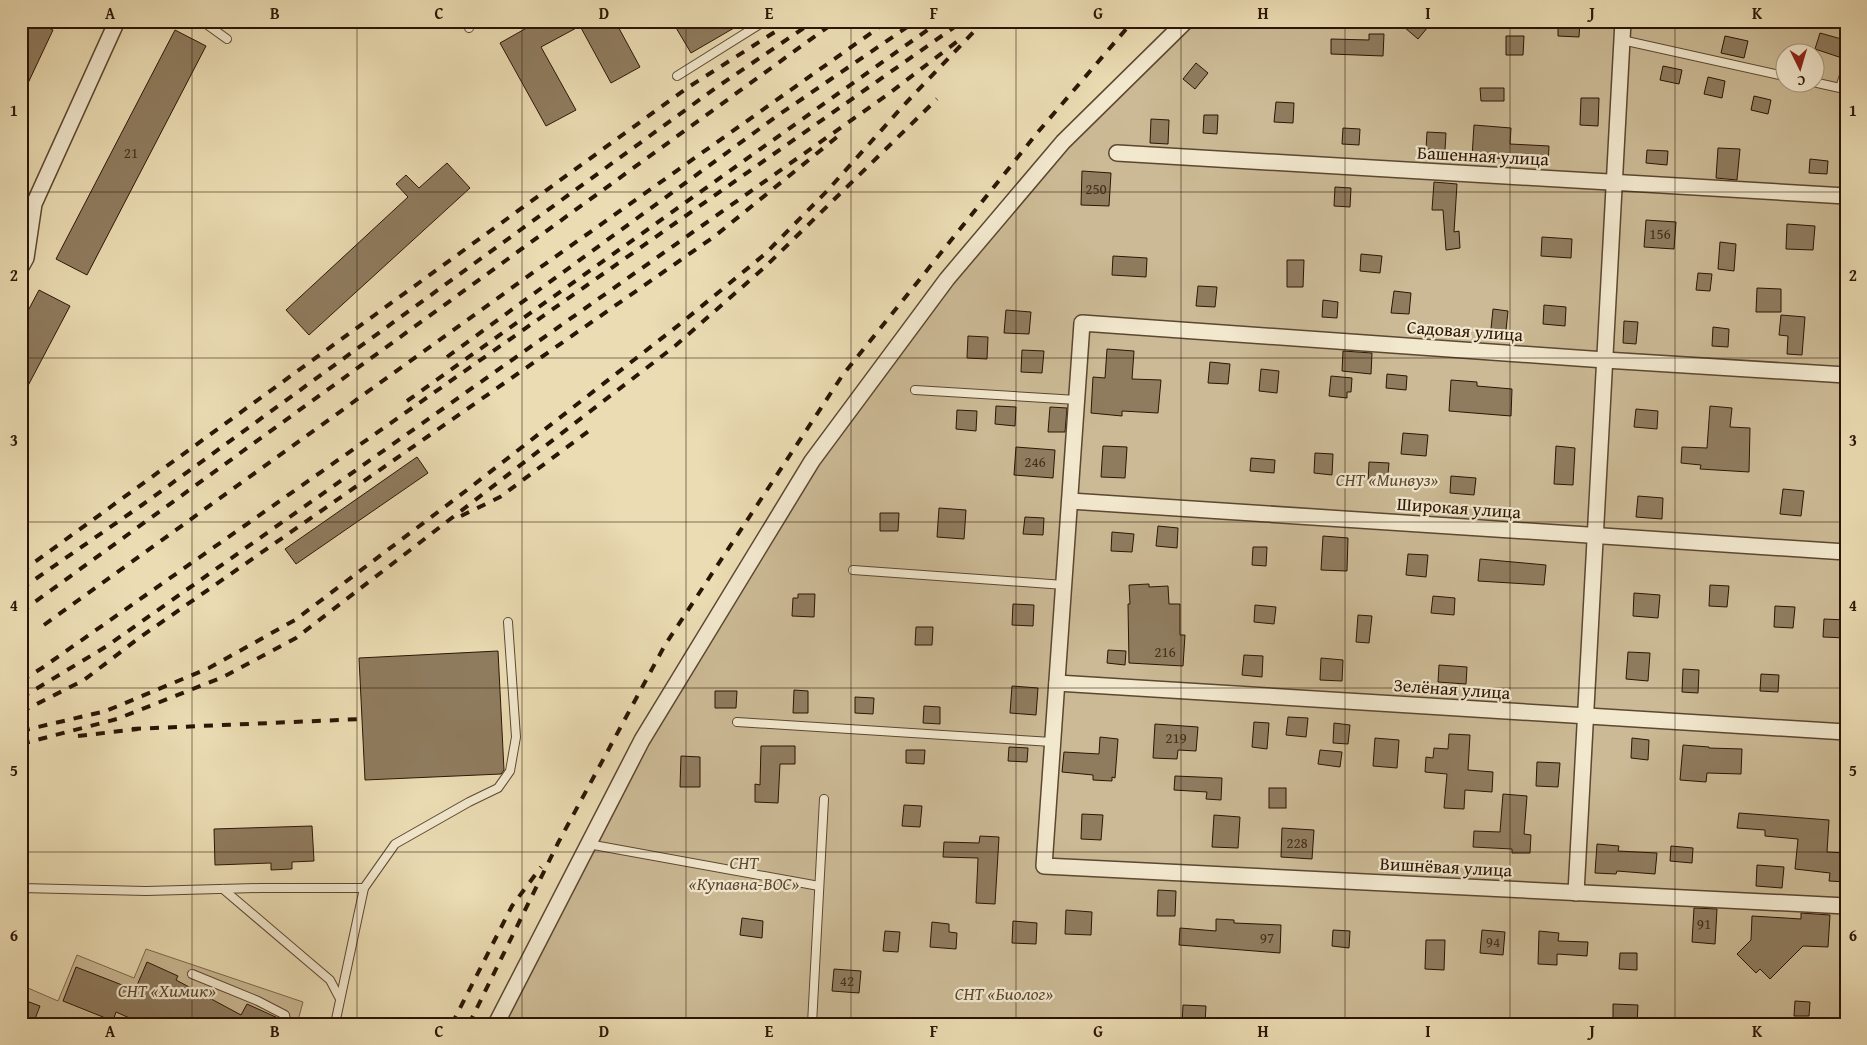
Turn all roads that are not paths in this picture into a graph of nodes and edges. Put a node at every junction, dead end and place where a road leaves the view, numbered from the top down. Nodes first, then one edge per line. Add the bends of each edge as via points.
1 (117, 21) edge
2 (202, 21) edge
3 (765, 21) edge
4 (1186, 21) edge
5 (1624, 21) edge
6 (227, 38) dead end
7 (1622, 40) junction
8 (1846, 69) edge
9 (1774, 74) edge
10 (677, 76) dead end
11 (1824, 84) edge
12 (1117, 153) dead end
13 (1615, 182) junction
14 (1846, 196) edge
15 (28, 201) edge
16 (21, 267) edge
17 (1605, 360) junction
18 (1846, 375) edge
19 (915, 390) dead end
20 (1077, 400) junction
21 (1070, 501) junction
22 (1596, 536) junction
23 (1846, 552) edge
24 (852, 570) dead end
25 (1064, 585) junction
26 (508, 622) dead end
27 (1057, 683) junction
28 (1586, 716) junction
29 (737, 722) dead end
30 (1846, 732) edge
31 (1052, 742) junction
32 (824, 798) dead end
33 (588, 844) junction
34 (819, 886) junction
35 (21, 888) edge
36 (364, 888) junction
37 (223, 889) junction
38 (1576, 893) junction
39 (1846, 906) edge
40 (192, 974) dead end
41 (340, 999) junction
42 (287, 1024) edge
43 (335, 1024) edge
44 (496, 1024) edge
45 (812, 1024) edge

1 - 15 street
2 - 6 lane
3 - 10 lane
4 - 33 street via 1057,149 947,279 812,461 642,740
5 - 7 street
7 - 9 lane
7 - 13 street
8 - 11 lane via 1840,88
12 - 13 street, Башенная улица
13 - 14 street, Башенная улица
13 - 17 street
15 - 16 street via 26,258
17 - 18 street, Садовая улица
17 - 20 street, Садовая улица via 1082,323
17 - 22 street
19 - 20 lane
20 - 21 street
21 - 22 street, Широкая улица
21 - 25 street
22 - 23 street, Широкая улица
22 - 28 street
24 - 25 lane
25 - 27 street
26 - 36 lane via 516,737 510,771 498,788 394,844
27 - 28 street, Зелёная улица
27 - 31 street
28 - 30 street, Зелёная улица
28 - 38 street
29 - 31 lane
31 - 38 street, Вишнёвая улица via 1044,866
32 - 34 lane
33 - 34 lane
33 - 44 street
34 - 45 lane
35 - 37 lane
36 - 37 lane
36 - 41 lane
37 - 41 lane via 330,980
38 - 39 street, Вишнёвая улица
40 - 42 lane via 285,1015
41 - 43 lane

